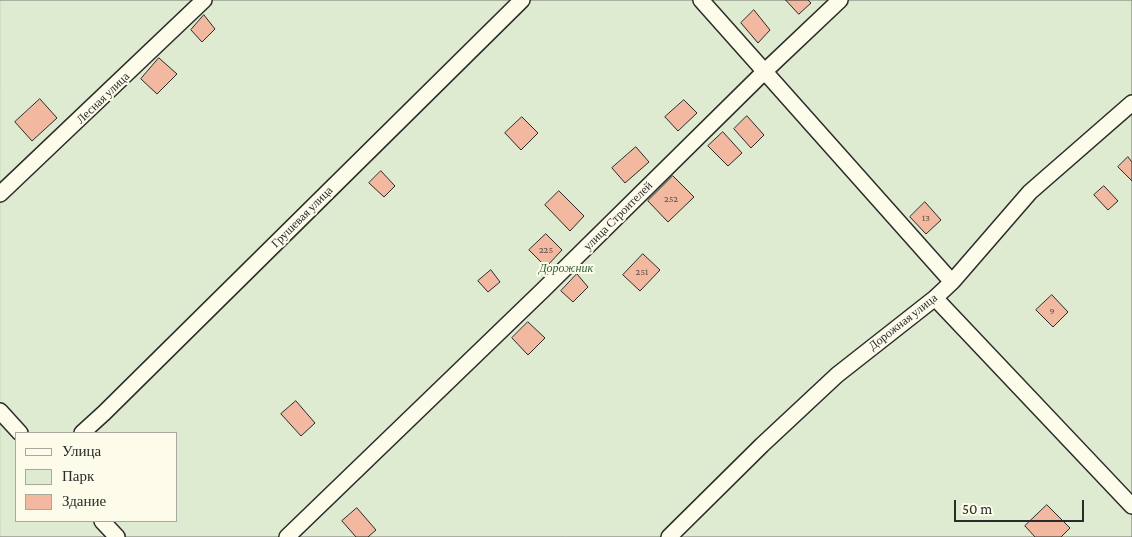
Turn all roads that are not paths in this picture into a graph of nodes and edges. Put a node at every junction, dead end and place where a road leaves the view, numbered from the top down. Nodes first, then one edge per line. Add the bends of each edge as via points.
1 (204, 0) edge
2 (522, 0) edge
3 (700, 0) edge
4 (840, 0) edge
5 (764, 72) junction
6 (1132, 103) edge
7 (0, 194) edge
8 (952, 282) junction
9 (935, 298) junction
10 (0, 411) edge
11 (19, 432) edge
12 (83, 432) edge
13 (1132, 506) edge
14 (103, 522) edge
15 (117, 537) edge
16 (287, 537) edge
17 (668, 537) edge

1 - 7 street, Лесная улица
2 - 12 street, Грушевая улица
3 - 5 street
4 - 5 street, улица Строителей
5 - 8 street
5 - 16 street, улица Строителей
6 - 8 street, Дорожная улица via 1030,192
8 - 9 street, Дорожная улица
9 - 13 street
9 - 17 street, Дорожная улица via 837,375
10 - 11 street
14 - 15 street

